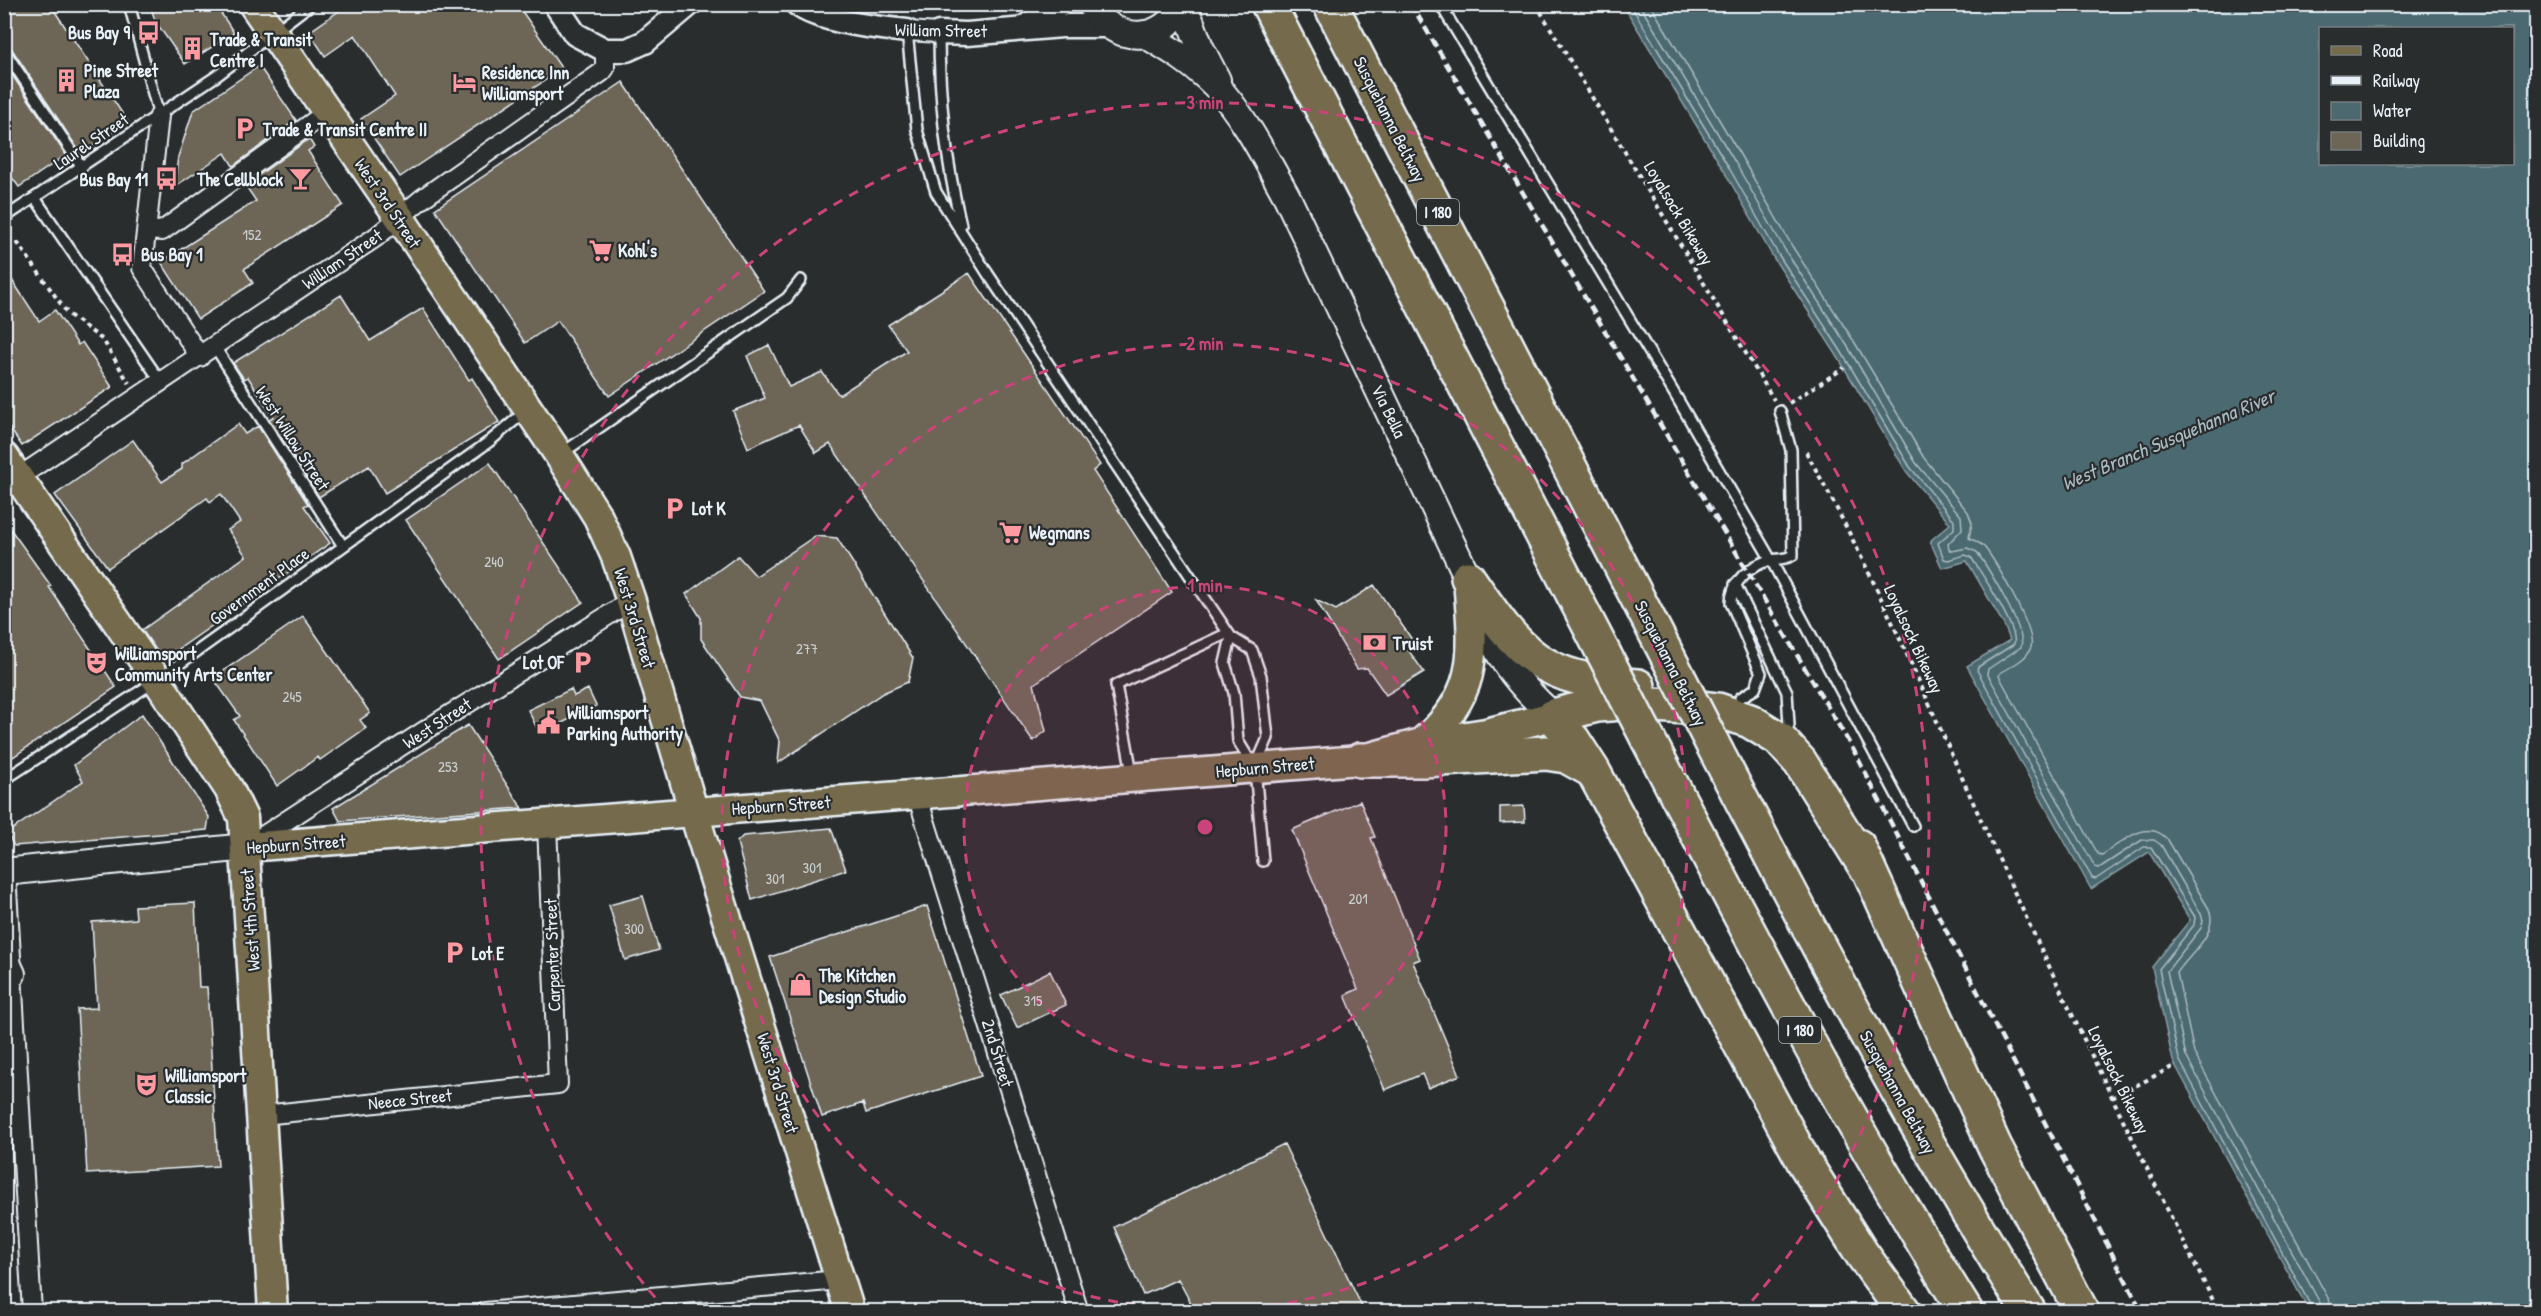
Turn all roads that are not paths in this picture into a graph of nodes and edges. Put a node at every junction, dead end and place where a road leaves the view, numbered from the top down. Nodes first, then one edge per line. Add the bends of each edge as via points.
1 (129, 4) edge
2 (253, 4) edge
3 (311, 4) edge
4 (555, 4) edge
5 (690, 4) edge
6 (797, 4) edge
7 (1060, 4) edge
8 (1092, 4) edge
9 (1183, 4) edge
10 (1268, 4) edge
11 (1330, 4) edge
12 (1440, 4) edge
13 (1106, 26) junction
14 (1016, 30) junction
15 (907, 31) junction
16 (939, 33) junction
17 (273, 34) junction
18 (1144, 34) junction
19 (604, 50) junction
20 (4, 51) edge
21 (1229, 102) junction
22 (327, 112) junction
23 (159, 116) junction
24 (82, 166) junction
25 (35, 198) junction
26 (4, 218) edge
27 (400, 218) junction
28 (147, 230) junction
29 (968, 241) junction
30 (801, 280) dead end
31 (208, 352) junction
32 (161, 382) junction
33 (527, 410) junction
34 (1780, 411) road end
35 (559, 455) junction
36 (9, 474) edge
37 (343, 546) junction
38 (1771, 560) junction
39 (1468, 578) junction
40 (1735, 584) junction
41 (631, 601) junction
42 (1229, 635) junction
43 (158, 680) junction
44 (1740, 698) junction
45 (1553, 716) junction
46 (1789, 725) junction
47 (1421, 743) junction
48 (1360, 760) junction
49 (1255, 768) junction
50 (1593, 771) junction
51 (1133, 778) junction
52 (4, 780) edge
53 (917, 795) junction
54 (696, 812) junction
55 (547, 825) junction
56 (1913, 826) dead end
57 (246, 847) junction
58 (1263, 861) dead end
59 (1865, 866) junction
60 (5, 872) edge
61 (8, 966) edge
62 (558, 1084) joint
63 (263, 1115) junction
64 (839, 1280) junction
65 (32, 1311) edge
66 (273, 1311) edge
67 (485, 1311) edge
68 (850, 1311) edge
69 (1079, 1311) edge
70 (1904, 1311) edge
71 (1966, 1311) edge
72 (2029, 1311) edge
73 (2082, 1311) edge

1 - 23 lane
2 - 17 main road, West 3rd Street
3 - 17 lane, Laurel Street
4 - 19 street via 575,34
5 - 19 street via 645,42 627,50
6 - 15 street, William Street via 833,19
7 - 14 street, William Street
8 - 13 main road
9 - 18 main road via 1168,23
9 - 21 main road, Via Bella
10 - 71 highway, I 180, bridge via 1771,976 1824,1074
11 - 72 highway, Susquehanna Beltway / I 180, bridge via 1819,950 1926,1143
12 - 38 lane
13 - 14 street, William Street
13 - 18 main road via 1133,35
14 - 16 street, William Street
15 - 16 street, William Street
15 - 29 lane via 917,130 926,164 936,192
16 - 29 lane via 941,104 955,199
17 - 22 main road, West 3rd Street
17 - 23 lane, Laurel Street
18 - 21 main road, Via Bella via 1182,57 1215,84
19 - 27 street, William Street via 602,72
20 - 24 lane
21 - 39 main road, Via Bella via 1287,197
22 - 27 main road, West 3rd Street
22 - 28 street via 162,231
23 - 24 lane, Laurel Street
23 - 28 street
24 - 25 lane, Laurel Street
25 - 26 lane, Laurel Street
25 - 32 lane
27 - 31 street, William Street
27 - 33 main road, West 3rd Street
28 - 31 street via 142,268
29 - 42 lane
30 - 35 lane via 788,298
31 - 32 street, William Street
31 - 37 lane, West Willow Street
32 - 36 street, William Street
33 - 35 main road, West 3rd Street
33 - 37 lane, Government Place
34 - 38 lane via 1791,450 1793,555 1785,560
35 - 41 main road, West 3rd Street via 598,517
36 - 43 main road, West 4th Street
37 - 43 lane, Government Place
38 - 40 lane
38 - 56 lane
39 - 44 highway via 1518,645 1561,673 1594,682 1703,690
39 - 45 main road, Via Bella via 1500,657 1520,684
39 - 47 main road via 1473,642 1469,675 1448,718
40 - 44 lane via 1731,603 1761,674 1755,689
40 - 46 lane via 1787,692
41 - 54 main road, West 3rd Street
41 - 57 street, West Street
42 - 49 lane via 1225,663 1234,693 1238,741
42 - 49 lane via 1252,650 1261,676 1268,738
42 - 51 lane via 1116,685
43 - 52 lane, Government Place
43 - 57 main road, West 4th Street via 229,789 243,818
44 - 46 highway
45 - 47 main road, Hepburn Street via 1494,732
45 - 50 highway
45 - 59 highway via 1622,703 1718,710 1750,721 1779,739 1800,762
46 - 59 highway via 1815,750 1833,780
47 - 48 main road, Hepburn Street
48 - 49 main road, Hepburn Street
48 - 50 highway via 1546,753 1566,756
49 - 51 main road, Hepburn Street
49 - 58 lane
50 - 70 highway via 1804,1162 1862,1254
51 - 53 main road, Hepburn Street
53 - 54 main road, Hepburn Street
53 - 69 street, 2nd Street
54 - 55 main road, Hepburn Street
54 - 64 main road, West 3rd Street
55 - 57 main road, Hepburn Street
55 - 62 street, Carpenter Street
57 - 60 main road, Hepburn Street
57 - 63 main road, West 4th Street
59 - 73 highway via 2014,1186
60 - 61 street
61 - 65 street
62 - 63 street, Neece Street
63 - 66 main road, West 4th Street
64 - 67 street
64 - 68 main road, West 3rd Street

